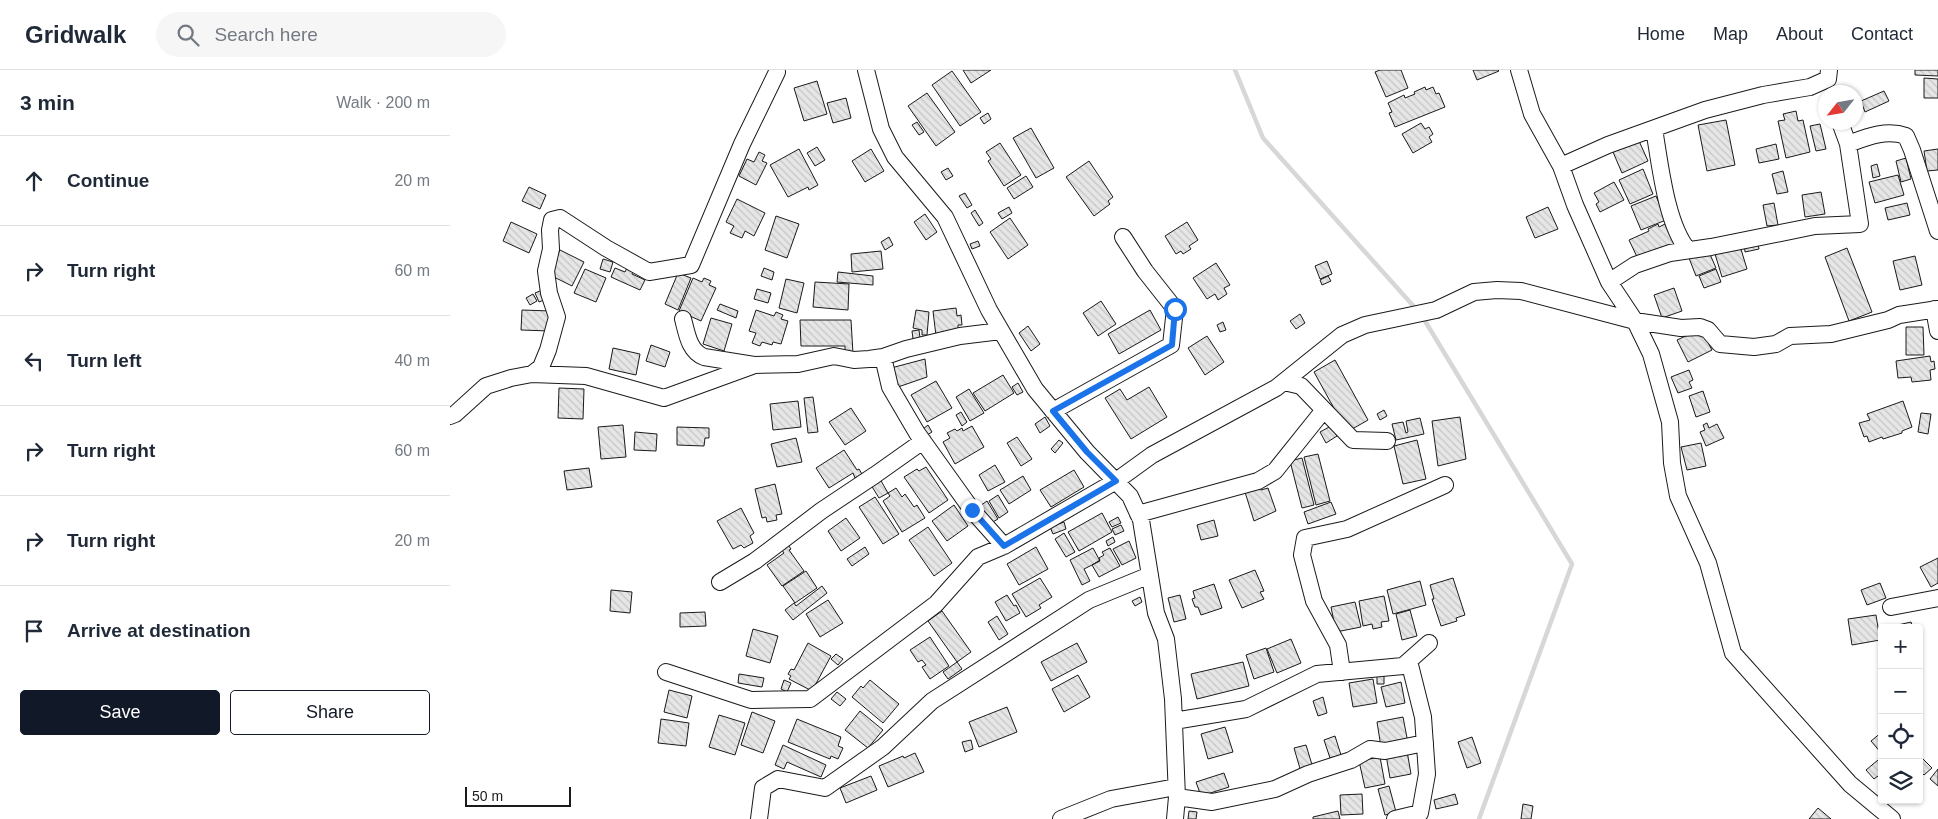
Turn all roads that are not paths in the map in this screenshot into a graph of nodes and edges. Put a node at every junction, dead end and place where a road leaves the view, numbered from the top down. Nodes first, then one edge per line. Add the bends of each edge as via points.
1 (866, 70) edge
2 (1519, 70) edge
3 (777, 72) dead end
4 (1829, 80) edge
5 (1654, 129) junction
6 (1843, 130) edge
7 (1848, 144) junction
8 (1561, 166) junction
9 (1938, 231) edge
10 (1123, 237) dead end
11 (1688, 250) junction
12 (1609, 282) junction
13 (1936, 309) edge
14 (683, 319) dead end
15 (1636, 321) junction
16 (1001, 331) junction
17 (1938, 331) edge
18 (883, 357) junction
19 (754, 365) junction
20 (532, 374) junction
21 (1284, 382) junction
22 (1053, 411) junction
23 (1323, 411) junction
24 (450, 416) edge
25 (923, 441) junction
26 (1386, 441) dead end
27 (1116, 481) junction
28 (1445, 485) dead end
29 (1138, 514) junction
30 (1004, 546) junction
31 (1150, 575) junction
32 (720, 582) dead end
33 (1938, 598) edge
34 (1891, 607) dead end
35 (1430, 643) dead end
36 (1409, 661) junction
37 (666, 672) dead end
38 (1342, 672) junction
39 (1174, 721) junction
40 (1425, 743) junction
41 (1176, 792) junction
42 (759, 819) edge
43 (1061, 819) edge
44 (1175, 819) edge
45 (1395, 819) edge
46 (1892, 819) edge

1 - 16 street via 882,129 895,157 945,217
2 - 8 street via 1532,114
3 - 20 street via 742,144 692,265 649,272 560,218 552,220 546,271 557,317 541,367
4 - 5 street via 1705,110
5 - 8 street
5 - 11 street via 1673,219 1680,240
6 - 7 street
7 - 9 street via 1873,135 1895,132 1906,136
7 - 11 street via 1860,224 1815,226
8 - 12 street
10 - 22 street via 1175,309 1172,345
11 - 12 street via 1635,265
12 - 15 street
13 - 15 street via 1899,314 1888,320 1832,334 1790,336 1776,344 1754,347 1720,344 1708,330 1700,327 1681,328
13 - 17 street
14 - 19 street via 697,355
15 - 21 street via 1521,291 1474,292 1436,310 1364,325 1342,335
15 - 46 street via 1651,354 1668,414 1678,496 1708,563 1733,653 1850,784
16 - 18 street via 960,336
16 - 22 street via 1035,390
18 - 19 street via 854,360 834,356 798,364
18 - 25 street via 890,386
19 - 20 street via 664,398 586,376
20 - 24 street via 486,386
21 - 23 street via 1301,386
21 - 27 street via 1152,455
22 - 27 street
23 - 26 street via 1353,440
23 - 29 street via 1275,471 1258,481
25 - 30 street via 972,510
25 - 32 street via 821,510 755,561
27 - 29 street via 1130,496
27 - 30 street
28 - 38 street via 1346,529 1305,538 1302,555 1314,601 1338,644
29 - 31 street
30 - 37 street via 978,557 936,604 810,699 751,700
31 - 39 street via 1156,613 1166,639
31 - 42 street via 1089,600 932,701 883,747 825,788 778,780 763,788
33 - 34 street
35 - 36 street
36 - 38 street via 1403,666
36 - 40 street via 1424,717
38 - 39 street via 1317,674 1246,709
39 - 41 street
40 - 41 street via 1384,751 1370,749 1338,766 1266,791 1212,802
40 - 45 street via 1427,774 1420,813
41 - 43 street via 1111,799
41 - 44 street

